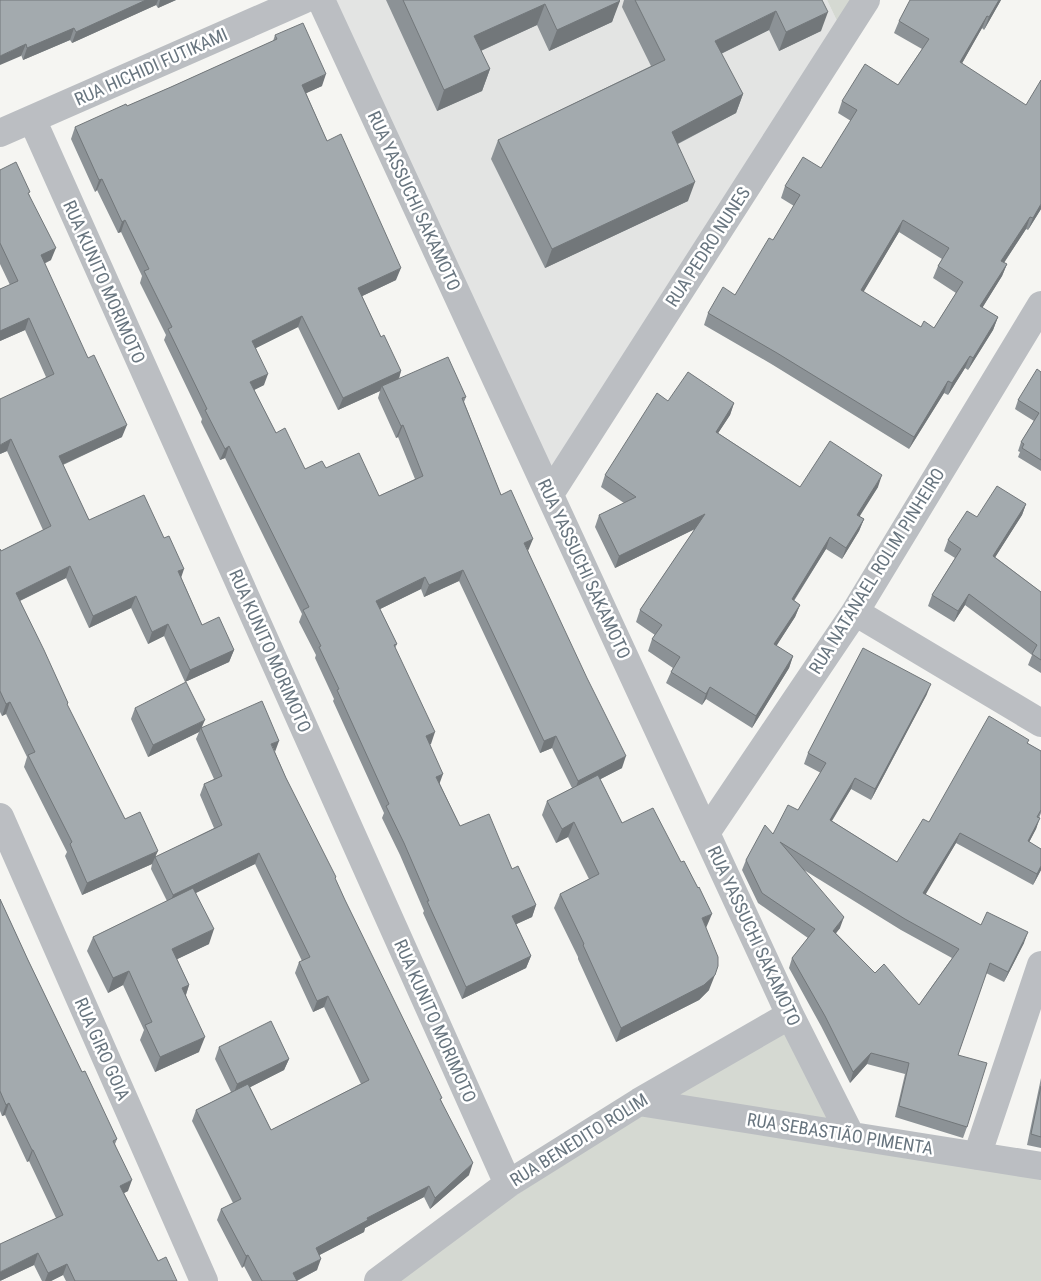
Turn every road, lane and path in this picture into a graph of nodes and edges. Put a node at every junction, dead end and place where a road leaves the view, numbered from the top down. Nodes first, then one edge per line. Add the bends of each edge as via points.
1 (302, 0) edge
2 (321, 0) edge
3 (866, 0) edge
4 (32, 119) junction
5 (0, 133) edge
6 (1041, 305) edge
7 (1032, 339) edge
8 (550, 494) junction
9 (855, 612) junction
10 (1041, 723) edge
11 (0, 817) edge
12 (706, 833) junction
13 (1041, 964) edge
14 (790, 1015) junction
15 (639, 1102) junction
16 (851, 1136) junction
17 (977, 1156) junction
18 (1041, 1166) edge
19 (508, 1184) junction
20 (204, 1281) edge
21 (378, 1281) edge

1 - 4 street, RUA HICHIDI FUTIKAMI
2 - 8 street, RUA YASSUCHI SAKAMOTO
3 - 8 street, RUA PEDRO NUNES
4 - 5 street, RUA HICHIDI FUTIKAMI
4 - 19 street, RUA KUNITO MORIMOTO
6 - 7 street, RUA NATANAEL ROLIM PINHEIRO
7 - 9 street, RUA NATANAEL ROLIM PINHEIRO
8 - 12 street, RUA YASSUCHI SAKAMOTO
9 - 10 street
9 - 12 street, RUA NATANAEL ROLIM PINHEIRO
11 - 20 street, RUA GIRO GOIA
12 - 14 street, RUA YASSUCHI SAKAMOTO
13 - 17 street
14 - 15 street, RUA BENEDITO ROLIM
14 - 16 street, RUA YASSUCHI SAKAMOTO
15 - 16 street, RUA SEBASTIÃO PIMENTA
15 - 19 street, RUA BENEDITO ROLIM
16 - 17 street, RUA SEBASTIÃO PIMENTA
17 - 18 street, RUA SEBASTIÃO PIMENTA
19 - 21 street, RUA BENEDITO ROLIM

